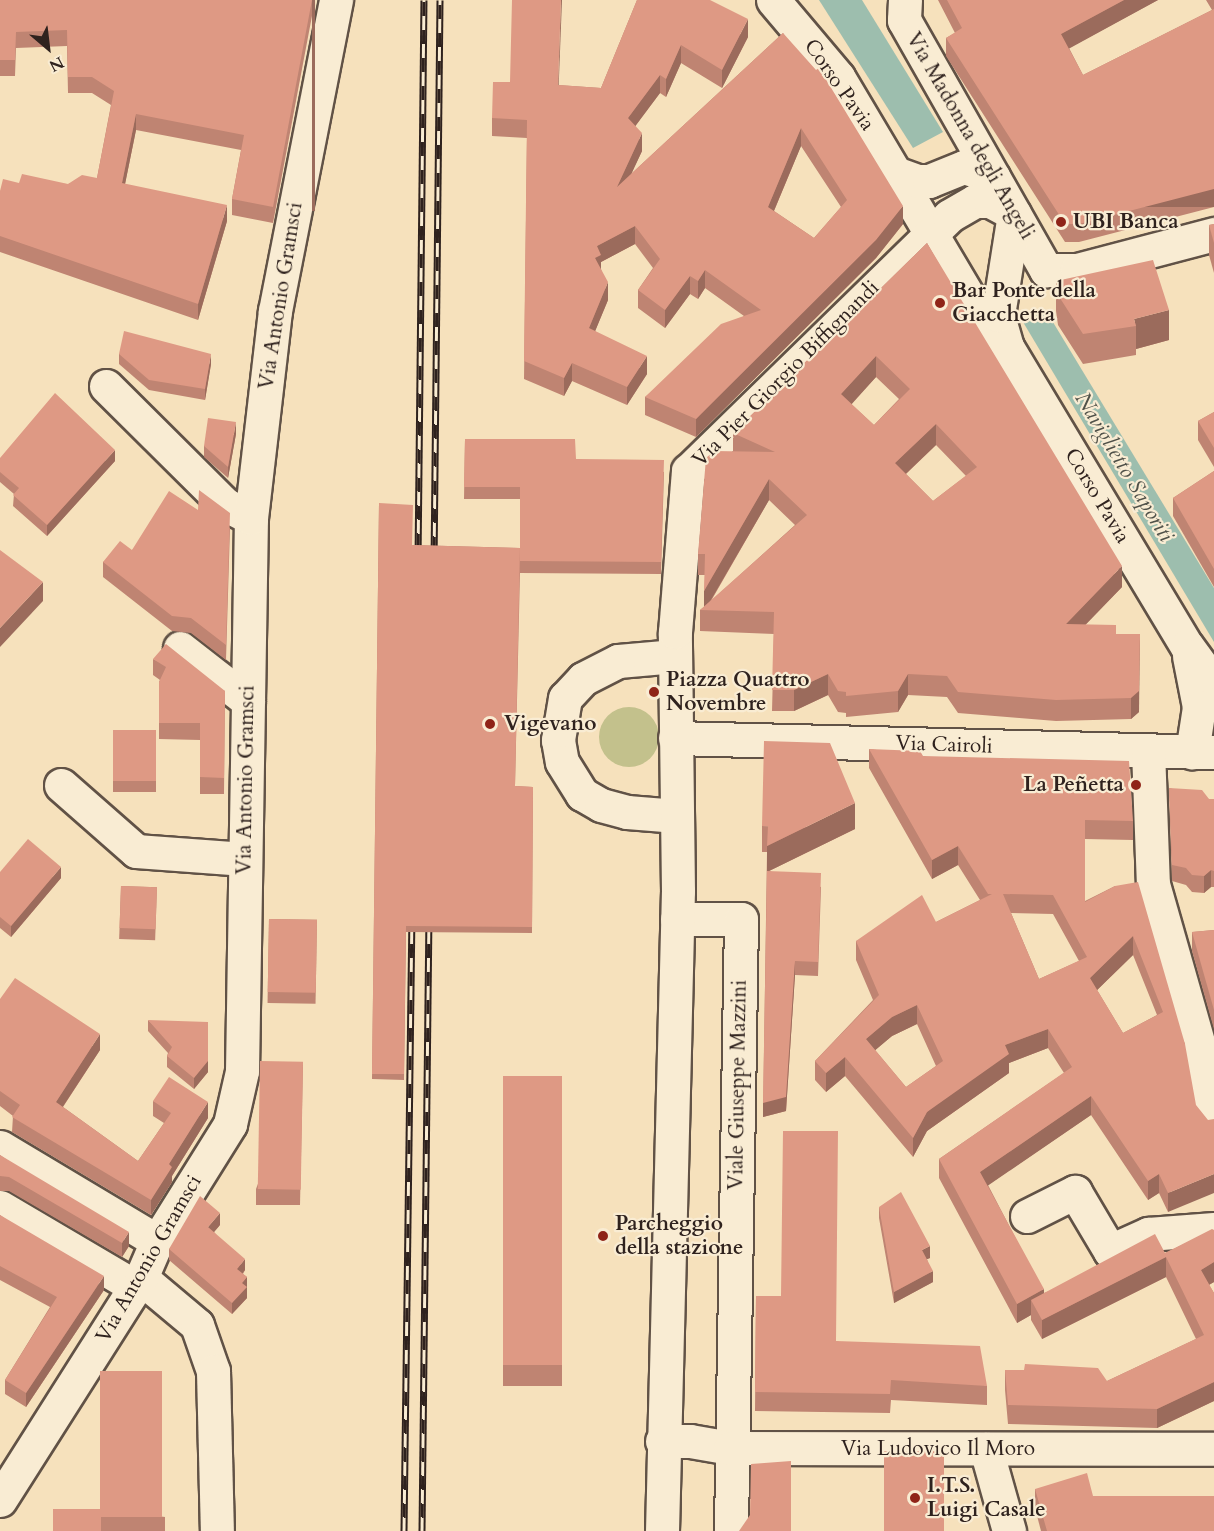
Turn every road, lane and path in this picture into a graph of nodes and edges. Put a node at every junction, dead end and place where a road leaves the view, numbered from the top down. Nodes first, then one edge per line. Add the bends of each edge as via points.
1 (336, 0) edge
2 (773, 0) edge
3 (905, 0) edge
4 (898, 174) junction
5 (993, 177) junction
6 (1014, 214) junction
7 (930, 231) junction
8 (1214, 234) edge
9 (960, 283) junction
10 (1003, 285) junction
11 (1007, 347) junction
12 (106, 386) dead end
13 (251, 518) junction
14 (1186, 646) junction
15 (180, 648) dead end
16 (675, 656) junction
17 (1214, 683) edge
18 (248, 701) junction
19 (675, 738) junction
20 (1148, 750) junction
21 (1203, 752) edge
22 (61, 785) dead end
23 (677, 816) junction
24 (245, 859) junction
25 (669, 909) junction
26 (1214, 1121) edge
27 (0, 1147) edge
28 (0, 1207) edge
29 (1027, 1216) dead end
30 (1214, 1229) edge
31 (157, 1241) junction
32 (138, 1282) junction
33 (662, 1441) junction
34 (730, 1448) junction
35 (986, 1449) junction
36 (1214, 1449) edge
37 (0, 1500) edge
38 (217, 1531) edge
39 (662, 1531) edge
40 (731, 1531) edge
41 (1009, 1531) edge

1 - 13 street, Via Antonio Gramsci via 275,311
2 - 4 street, Corso Pavia via 838,77
3 - 5 street, Via Madonna degli Angeli via 904,20
4 - 5 street via 929,181 964,167
4 - 7 street, Corso Pavia
5 - 6 street, Via Madonna degli Angeli
6 - 7 street via 990,201 975,201
6 - 8 street, Via Madonna degli Angeli via 1046,270 1077,270
6 - 10 street, Corso Pavia
7 - 9 street, Corso Pavia
7 - 16 street, Via Pier Giorgio Biffignandi via 688,471
9 - 10 street via 987,288
9 - 11 street, Corso Pavia via 985,326
10 - 11 street, Corso Pavia via 998,315
11 - 14 street, Corso Pavia
12 - 13 street via 226,505
13 - 18 street, Via Antonio Gramsci
14 - 17 street, Corso Pavia
14 - 21 street, Corso Pavia via 1199,707
15 - 18 street
16 - 19 street, Via Pier Giorgio Biffignandi
16 - 23 street via 618,661 583,679 565,698 558,740 562,762 582,794 601,805 627,812
18 - 24 street, Via Antonio Gramsci
19 - 20 street, Via Cairoli
19 - 23 street, Via Pier Giorgio Biffignandi
20 - 21 street, Via Cairoli
20 - 26 street via 1153,884 1203,1059
22 - 24 street via 136,851
23 - 25 street, Via Pier Giorgio Biffignandi via 677,857
24 - 31 street, Via Antonio Gramsci via 242,1071 230,1124
25 - 33 street
25 - 34 street, Viale Giuseppe Mazzini via 741,919
27 - 31 street
28 - 32 street
29 - 30 street via 1075,1192 1110,1251 1148,1234
31 - 32 street, Via Antonio Gramsci
32 - 37 street, Via Antonio Gramsci
32 - 38 street via 197,1325 213,1371
33 - 34 street, Via Ludovico Il Moro
33 - 39 street
34 - 35 street, Via Ludovico Il Moro
34 - 40 street, Viale Giuseppe Mazzini
35 - 36 street, Via Ludovico Il Moro
35 - 41 street

